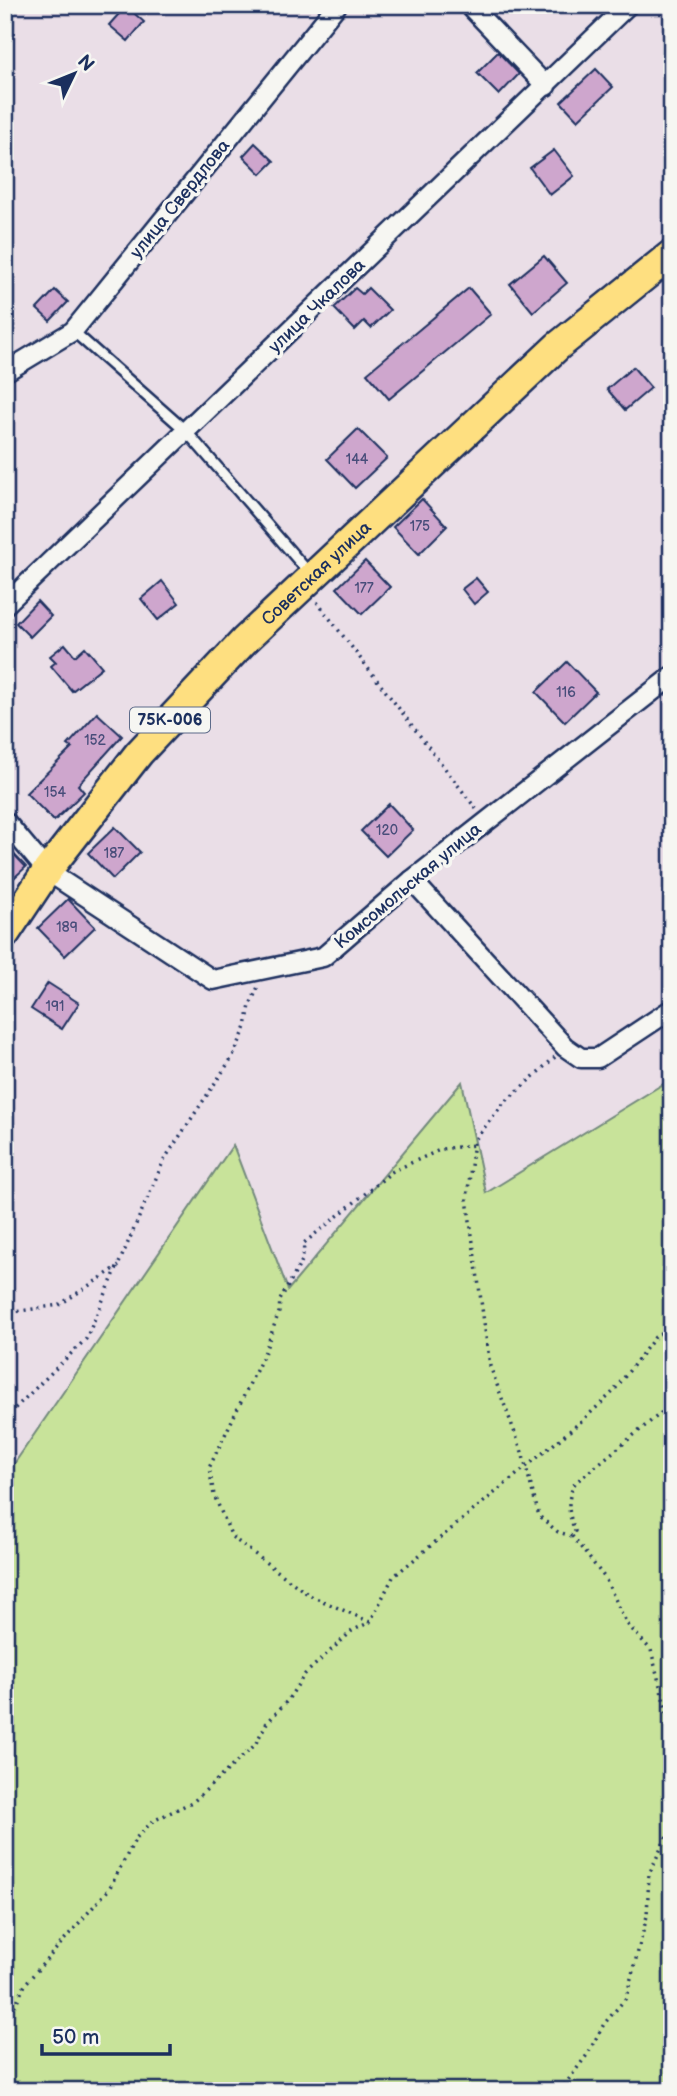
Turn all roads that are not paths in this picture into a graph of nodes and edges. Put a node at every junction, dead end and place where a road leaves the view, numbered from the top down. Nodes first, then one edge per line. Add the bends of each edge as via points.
1 (337, 5) edge
2 (469, 5) edge
3 (628, 5) edge
4 (546, 86) junction
5 (672, 254) edge
6 (73, 331) junction
7 (5, 372) edge
8 (186, 431) junction
9 (313, 587) junction
10 (5, 605) edge
11 (672, 676) edge
12 (5, 821) edge
13 (47, 871) junction
14 (412, 880) junction
15 (5, 934) edge
16 (672, 1009) edge

1 - 6 street, улица Свердлова
2 - 4 street
3 - 4 street, улица Чкалова
4 - 8 street, улица Чкалова
5 - 9 main road, Советская улица / 75К-006 via 558,346 362,530
6 - 7 street, улица Свердлова
6 - 8 lane
8 - 9 lane
8 - 10 street, улица Чкалова
9 - 13 main road, Советская улица / 75К-006 via 244,641 139,753
11 - 14 street, Комсомольская улица
12 - 13 street, Комсомольская улица
13 - 14 street, Комсомольская улица via 213,980 323,957
13 - 15 main road, Советская улица / 75К-006
14 - 16 street via 565,1047 581,1058 598,1058

